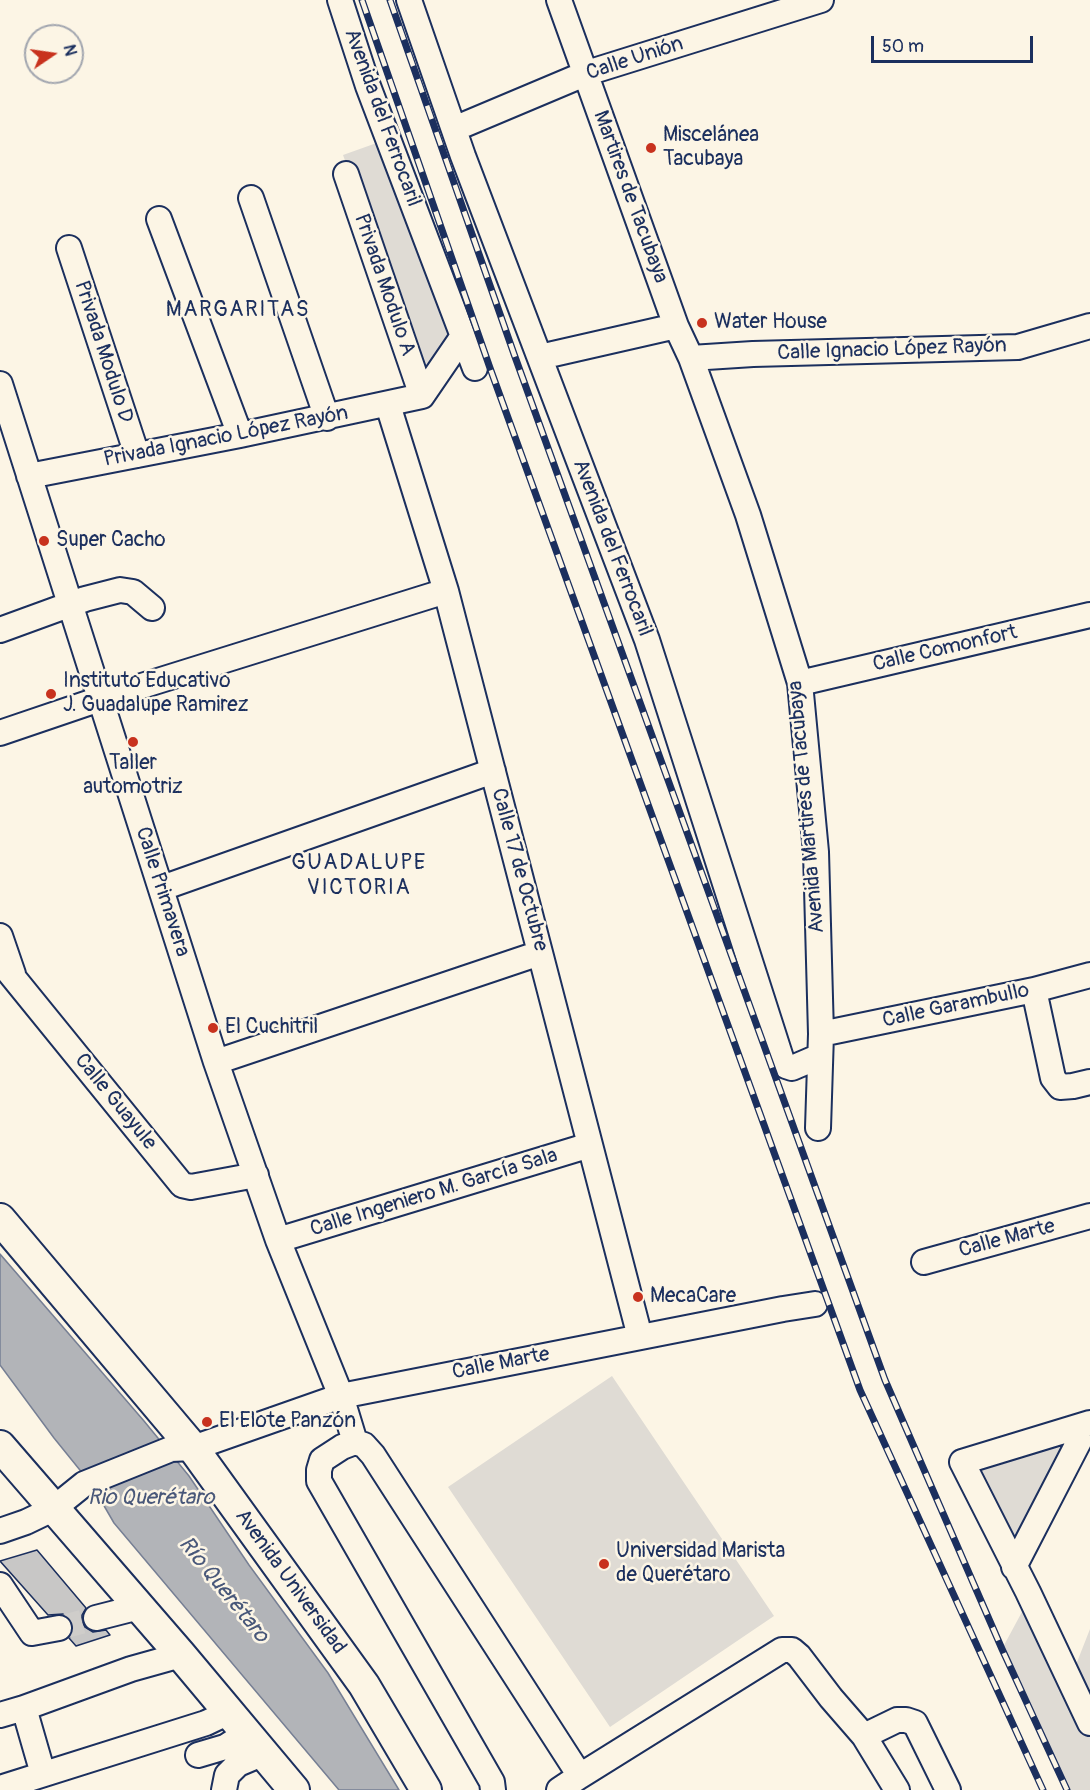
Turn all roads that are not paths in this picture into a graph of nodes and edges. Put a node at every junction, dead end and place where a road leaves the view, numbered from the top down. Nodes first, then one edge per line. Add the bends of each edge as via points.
1 (340, 0) edge
2 (409, 0) edge
3 (559, 0) edge
4 (821, 0) edge
5 (587, 74) junction
6 (454, 129) junction
7 (346, 174) dead end
8 (251, 198) dead end
9 (159, 219) dead end
10 (69, 249) dead end
11 (676, 326) junction
12 (1090, 327) edge
13 (463, 336) junction
14 (540, 357) junction
15 (691, 358) junction
16 (475, 368) dead end
17 (0, 384) edge
18 (422, 396) junction
19 (388, 405) junction
20 (327, 418) junction
21 (240, 435) junction
22 (8, 442) edge
23 (137, 455) junction
24 (29, 476) junction
25 (446, 591) junction
26 (70, 605) junction
27 (152, 608) dead end
28 (1090, 615) edge
29 (0, 630) edge
30 (800, 682) junction
31 (100, 699) junction
32 (0, 733) edge
33 (493, 771) junction
34 (162, 888) junction
35 (0, 936) edge
36 (540, 953) junction
37 (7, 969) edge
38 (1090, 975) edge
39 (1034, 990) junction
40 (820, 1045) junction
41 (216, 1062) junction
42 (1090, 1082) edge
43 (818, 1128) dead end
44 (590, 1145) junction
45 (256, 1175) junction
46 (1090, 1216) edge
47 (0, 1219) edge
48 (278, 1240) junction
49 (924, 1262) dead end
50 (815, 1304) dead end
51 (640, 1337) junction
52 (341, 1396) junction
53 (1089, 1423) edge
54 (355, 1442) junction
55 (0, 1446) edge
56 (182, 1449) junction
57 (53, 1509) junction
58 (0, 1531) edge
59 (1014, 1567) junction
60 (0, 1585) edge
61 (139, 1607) junction
62 (96, 1618) tunnel mouth
63 (59, 1628) tunnel mouth
64 (181, 1655) junction
65 (24, 1707) junction
66 (0, 1715) edge
67 (1090, 1723) edge
68 (247, 1733) junction
69 (864, 1736) junction
70 (198, 1755) dead end
71 (580, 1776) junction
72 (30, 1781) edge
73 (0, 1788) edge
74 (224, 1790) edge
75 (294, 1790) edge
76 (426, 1790) edge
77 (493, 1790) edge
78 (559, 1790) edge
79 (897, 1790) edge
80 (948, 1790) edge

1 - 13 street, Avenida del Ferrocaril via 368,86
2 - 6 street, Avenida del Ferrocaril
3 - 5 street, Martires de Tacubaya
4 - 5 street, Calle Unión
5 - 6 street, Calle Unión
5 - 11 street, Martires de Tacubaya
6 - 14 street, Avenida del Ferrocaril
7 - 18 street, Privada Modulo A
8 - 20 street
9 - 21 street
10 - 23 street, Privada Modulo D
11 - 14 street
11 - 15 street, Avenida Martires de Tacubaya
12 - 15 street, Calle Ignacio López Rayón via 1018,347
13 - 16 street, Avenida del Ferrocaril
13 - 18 street
14 - 40 street, Avenida del Ferrocaril via 647,640 782,1061 792,1068
15 - 30 street, Avenida Martires de Tacubaya via 748,515
17 - 22 street, Calle Primavera
18 - 19 street, Privada Ignacio López Rayón
19 - 20 street, Privada Ignacio López Rayón
19 - 25 street, Calle 17 de Octubre
20 - 21 street, Privada Ignacio López Rayón
21 - 23 street, Privada Ignacio López Rayón
22 - 24 street, Calle Primavera
23 - 24 street, Privada Ignacio López Rayón
24 - 26 street, Calle Primavera
25 - 31 street
25 - 33 street, Calle 17 de Octubre
26 - 27 street via 120,590 133,592
26 - 29 street
26 - 31 street, Calle Primavera
28 - 30 street, Calle Comonfort
30 - 40 street, Avenida Martires de Tacubaya via 816,852
31 - 32 street
31 - 34 street, Calle Primavera
33 - 34 street
33 - 36 street, Calle 17 de Octubre
34 - 41 street, Calle Primavera
35 - 37 street
36 - 41 street
36 - 44 street, Calle 17 de Octubre
37 - 45 street, Calle Guayule via 182,1185 191,1187
38 - 39 street, Calle Garambullo
39 - 40 street, Calle Garambullo
39 - 42 street via 1053,1078 1060,1086
40 - 43 street, Avenida Martires de Tacubaya
41 - 45 street, Calle Primavera
44 - 48 street, Calle Ingeniero M. García Sala
44 - 51 street, Calle 17 de Octubre
45 - 48 street, Calle Primavera
46 - 49 street, Calle Marte
47 - 56 main road, Avenida Universidad
48 - 52 street, Calle Primavera
50 - 51 street, Calle Marte
51 - 52 street, Calle Marte
52 - 54 street, Calle Primavera
52 - 56 street, Calle Marte
53 - 59 street
53 - 59 street via 962,1462
54 - 71 street via 373,1455
54 - 77 street via 322,1460 319,1481 492,1782
55 - 57 main road
56 - 57 street, Calle Marte via 84,1484
56 - 76 main road, Avenida Universidad via 364,1685
57 - 58 street, Calle Marte
57 - 61 main road
59 - 67 street
60 - 63 street via 32,1633
61 - 62 street
61 - 64 main road
64 - 65 street
64 - 68 main road
65 - 66 street
65 - 72 street
68 - 70 street
68 - 72 street via 206,1723
68 - 74 street via 238,1764 227,1775
68 - 75 main road
69 - 71 street via 799,1656 792,1650 782,1650
69 - 79 street
69 - 80 street via 897,1720 915,1723
71 - 78 street
72 - 73 street

